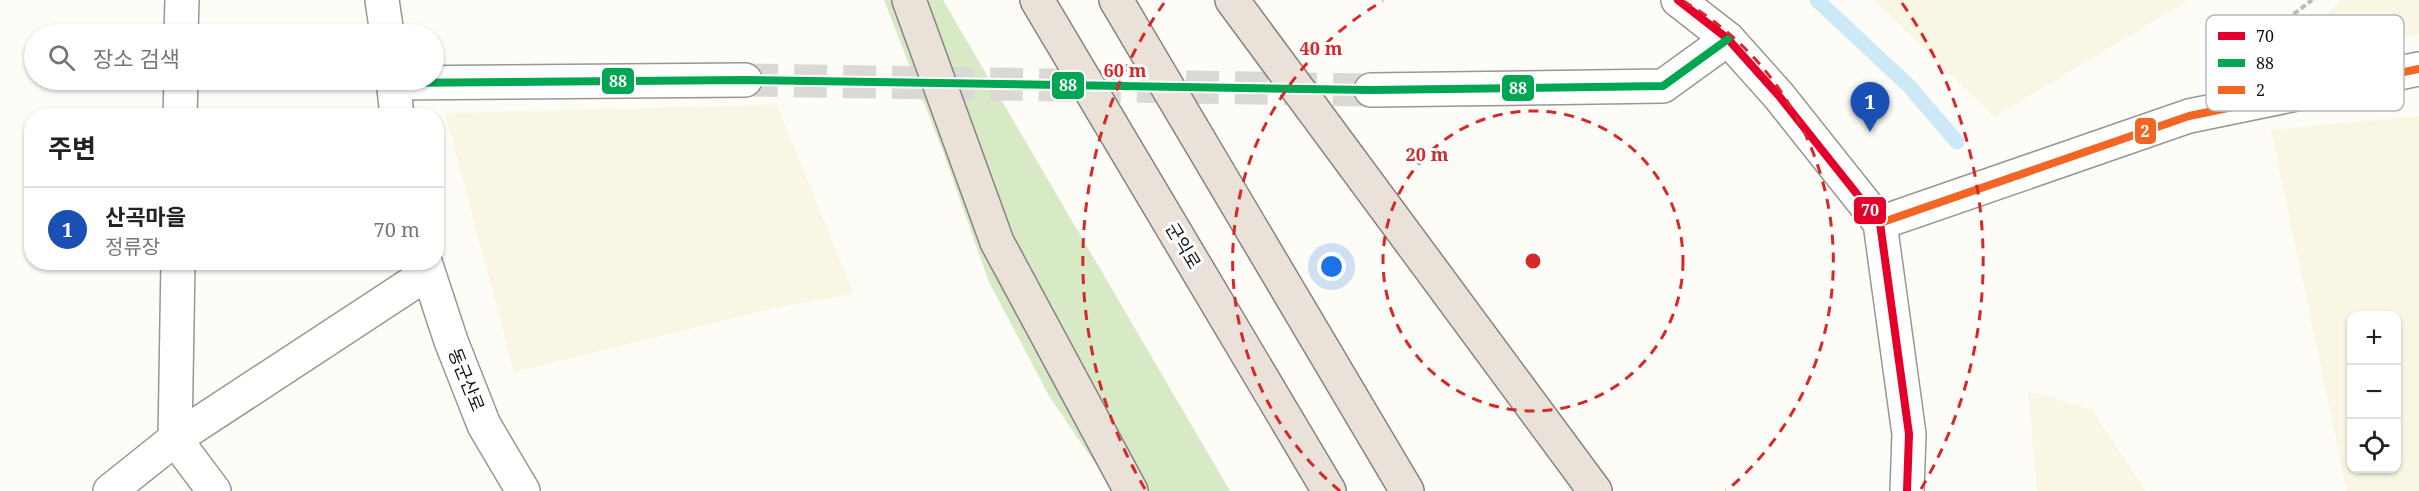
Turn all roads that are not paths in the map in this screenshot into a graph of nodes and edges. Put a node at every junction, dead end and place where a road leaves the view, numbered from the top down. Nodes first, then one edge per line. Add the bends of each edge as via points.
1 (182, 0) edge
2 (382, 0) edge
3 (909, 0) edge
4 (1037, 0) edge
5 (1116, 0) edge
6 (1232, 0) edge
7 (1678, 0) edge
8 (181, 24) edge
9 (386, 24) edge
10 (1728, 39) junction
11 (2419, 69) edge
12 (2404, 72) edge
13 (745, 80) tunnel mouth
14 (444, 81) edge
15 (181, 90) edge
16 (394, 90) edge
17 (1371, 90) tunnel mouth
18 (180, 108) edge
19 (396, 108) edge
20 (2213, 111) edge
21 (1880, 223) junction
22 (178, 270) edge
23 (424, 270) edge
24 (428, 270) edge
25 (176, 439) junction
26 (110, 491) edge
27 (214, 491) edge
28 (523, 491) edge
29 (1131, 491) edge
30 (1329, 491) edge
31 (1407, 491) edge
32 (1595, 491) edge
33 (1907, 491) edge

1 - 8 street
2 - 9 street
3 - 29 highway via 997,242
4 - 30 highway, 군익로
5 - 31 highway
6 - 32 highway
7 - 10 street
10 - 17 street via 1664,86
10 - 21 street via 1779,96
11 - 12 street
13 - 14 street
15 - 18 street
16 - 19 street
20 - 21 street via 2189,116
21 - 33 street via 1910,434
22 - 25 street
23 - 25 street
24 - 28 street, 동군산로 via 484,425
25 - 26 street
25 - 27 street

